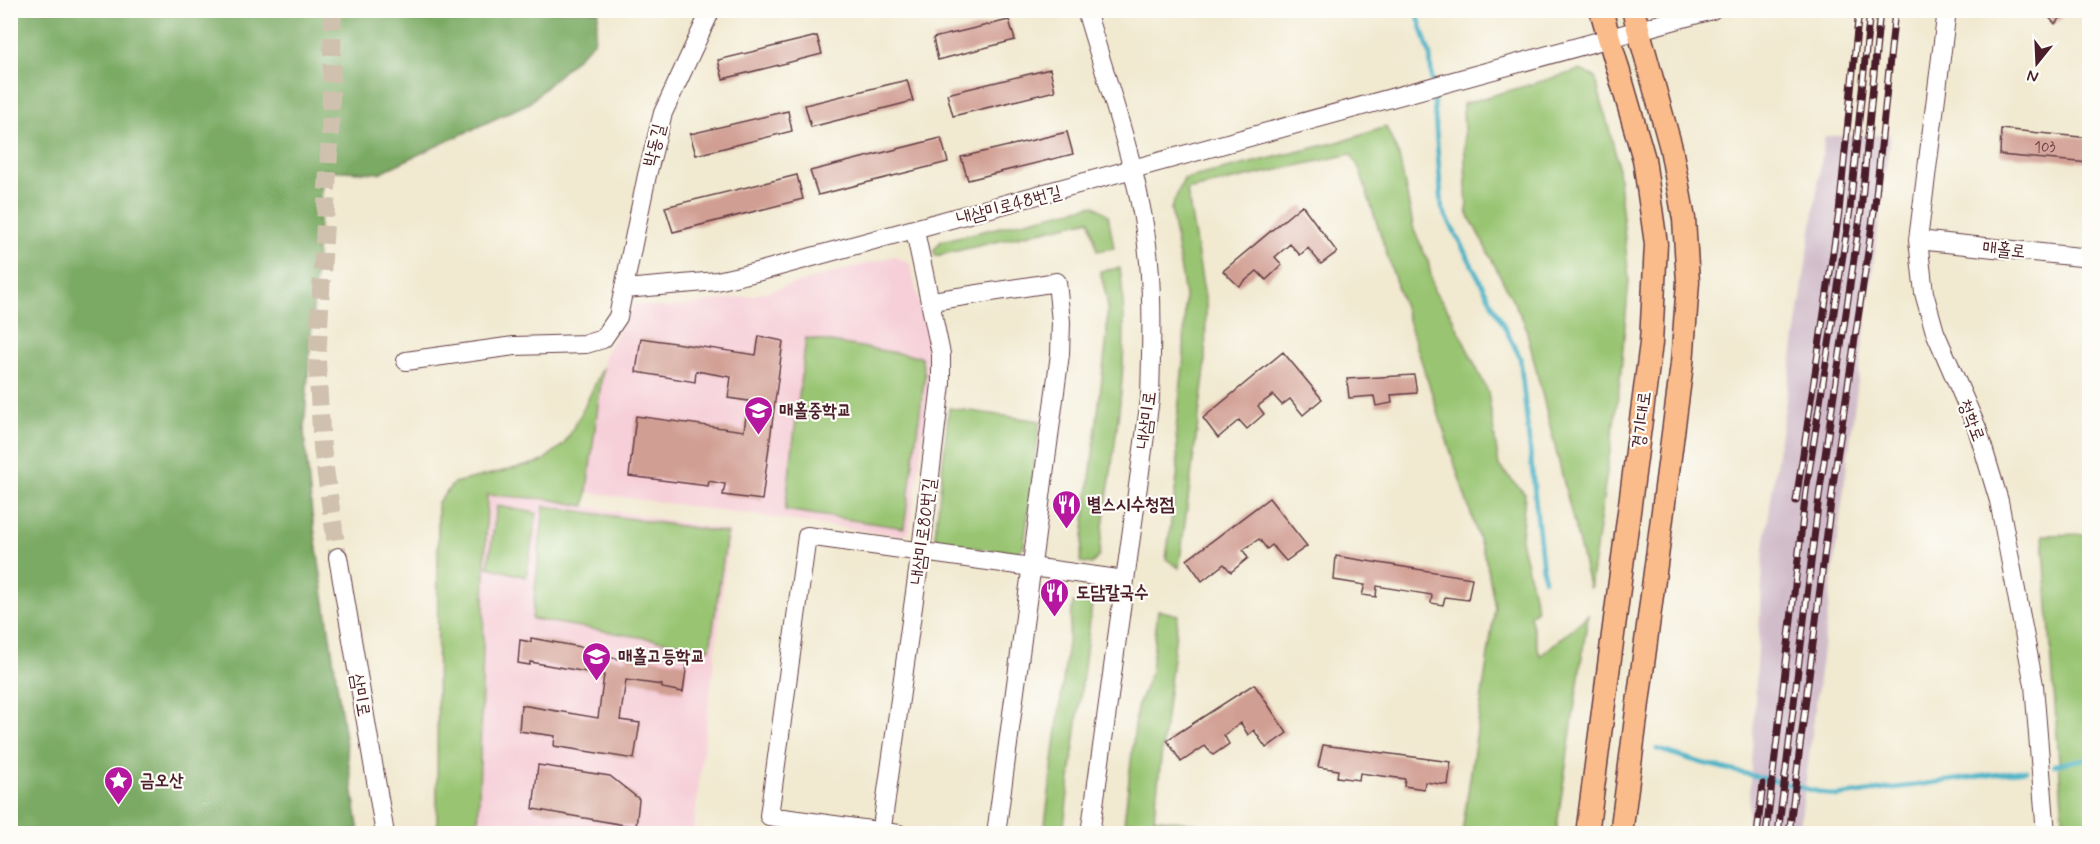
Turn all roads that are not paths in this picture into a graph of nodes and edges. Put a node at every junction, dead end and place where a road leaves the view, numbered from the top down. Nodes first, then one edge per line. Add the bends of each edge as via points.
1 (711, 10) edge
2 (1086, 10) edge
3 (1601, 10) edge
4 (1712, 10) edge
5 (1947, 10) edge
6 (1636, 21) edge
7 (1610, 40) junction
8 (1133, 171) junction
9 (915, 231) junction
10 (1918, 240) junction
11 (2090, 258) edge
12 (625, 290) junction
13 (932, 301) junction
14 (406, 361) dead end
15 (921, 550) junction
16 (338, 557) tunnel mouth
17 (1032, 567) junction
18 (1125, 580) junction
19 (887, 833) edge
20 (384, 834) edge
21 (996, 834) edge
22 (1090, 834) edge
23 (1587, 834) edge
24 (1621, 834) edge
25 (2046, 834) edge

1 - 12 street, 박동길 via 663,113 646,175
2 - 8 street, 내삼미로
3 - 7 main road, 경기대로
4 - 6 street, 내삼미로48번길
5 - 10 street, 청학로
6 - 7 street, 내삼미로48번길
6 - 24 main road, 경기대로 via 1671,148 1684,219 1688,282 1683,364
7 - 8 street, 내삼미로48번길
7 - 23 main road, 경기대로 via 1644,159 1656,244 1651,343
8 - 9 street, 내삼미로48번길
8 - 18 street, 내삼미로 via 1149,261 1152,333 1150,399
9 - 12 street, 내삼미로48번길 via 717,281
9 - 13 street, 내삼미로80번길
10 - 11 street, 매홀로
10 - 25 street, 청학로 via 1924,293 1932,322 1977,428 1999,501 2034,685
12 - 14 street, 박동길 via 618,317 603,339 586,344 514,346
13 - 15 street, 내삼미로80번길 via 941,354 941,384
13 - 17 street via 1057,282 1060,354
15 - 17 street
15 - 19 street, 내삼미로80번길
15 - 19 street via 807,536 769,816
16 - 20 street, 삼미로
17 - 18 street
17 - 21 street
18 - 22 street, 내삼미로

